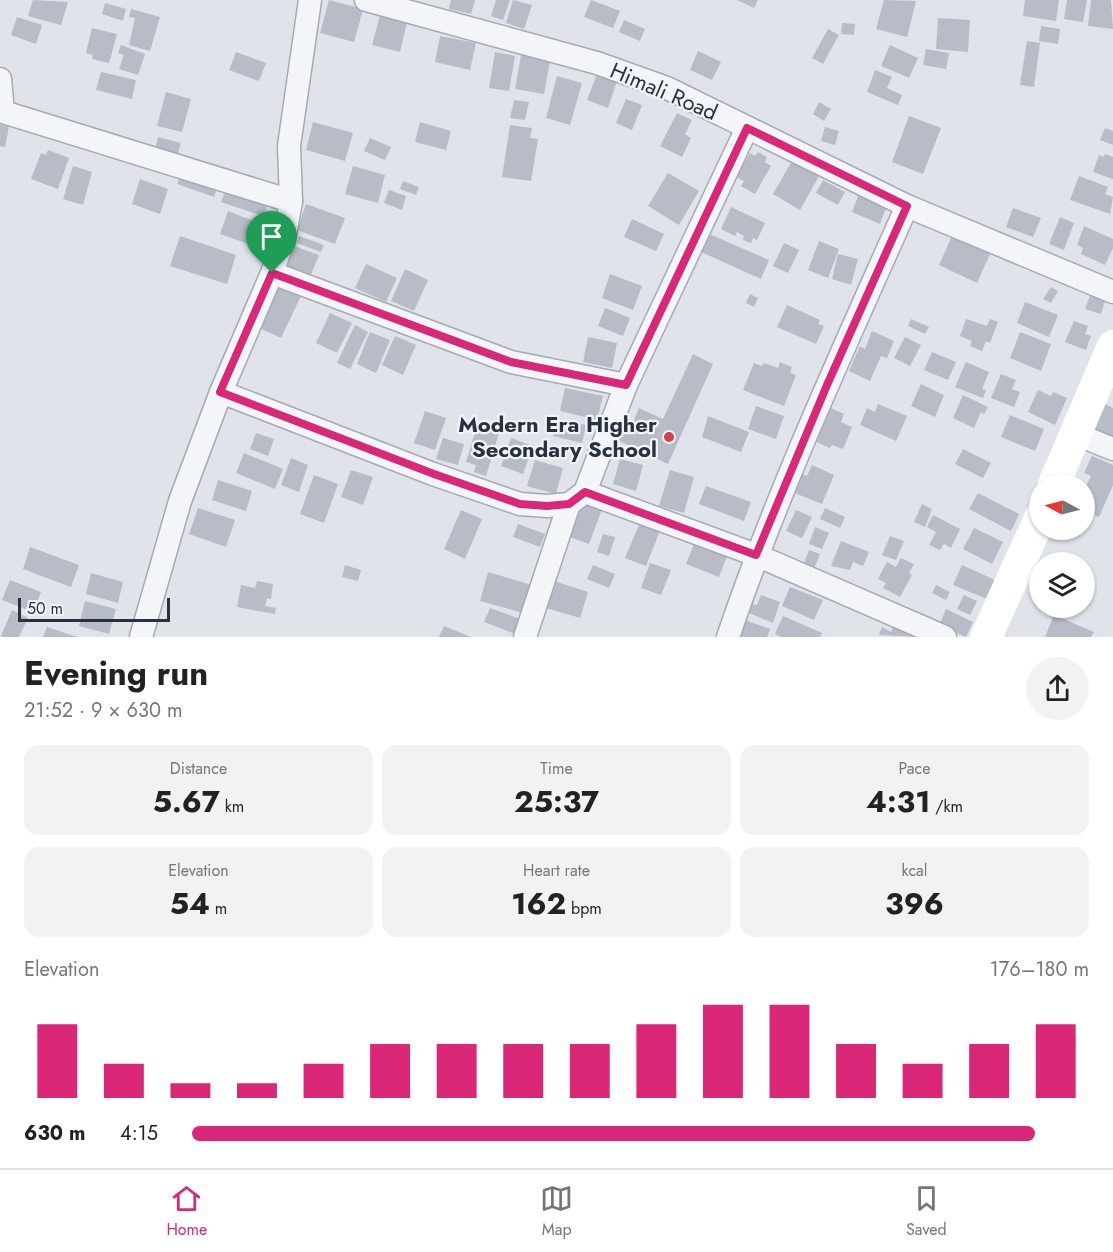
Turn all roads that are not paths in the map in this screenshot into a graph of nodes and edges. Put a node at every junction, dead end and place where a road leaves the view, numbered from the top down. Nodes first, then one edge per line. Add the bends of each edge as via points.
1 (310, 0) edge
2 (366, 0) edge
3 (0, 79) edge
4 (1, 112) edge
5 (747, 128) junction
6 (291, 201) junction
7 (907, 206) junction
8 (272, 273) junction
9 (1113, 292) edge
10 (1113, 346) edge
11 (626, 385) junction
12 (220, 392) junction
13 (1076, 435) junction
14 (1113, 449) edge
15 (1058, 474) edge
16 (577, 498) junction
17 (1030, 540) edge
18 (756, 555) junction
19 (141, 637) edge
20 (525, 637) edge
21 (728, 637) edge
22 (945, 637) edge
23 (986, 637) edge

1 - 6 street via 289,146
2 - 5 street, Himali Road via 597,63 667,88
3 - 4 street
4 - 6 street
5 - 7 street, Himali Road
5 - 11 street
6 - 8 street
7 - 9 street, Himali Road
7 - 18 street
8 - 11 street via 511,362
8 - 12 street
10 - 13 street
11 - 16 street
12 - 16 street via 520,504 547,506
12 - 19 street via 180,501
13 - 14 street
13 - 15 street
16 - 18 street
16 - 20 street
17 - 23 street
18 - 21 street
18 - 22 street

